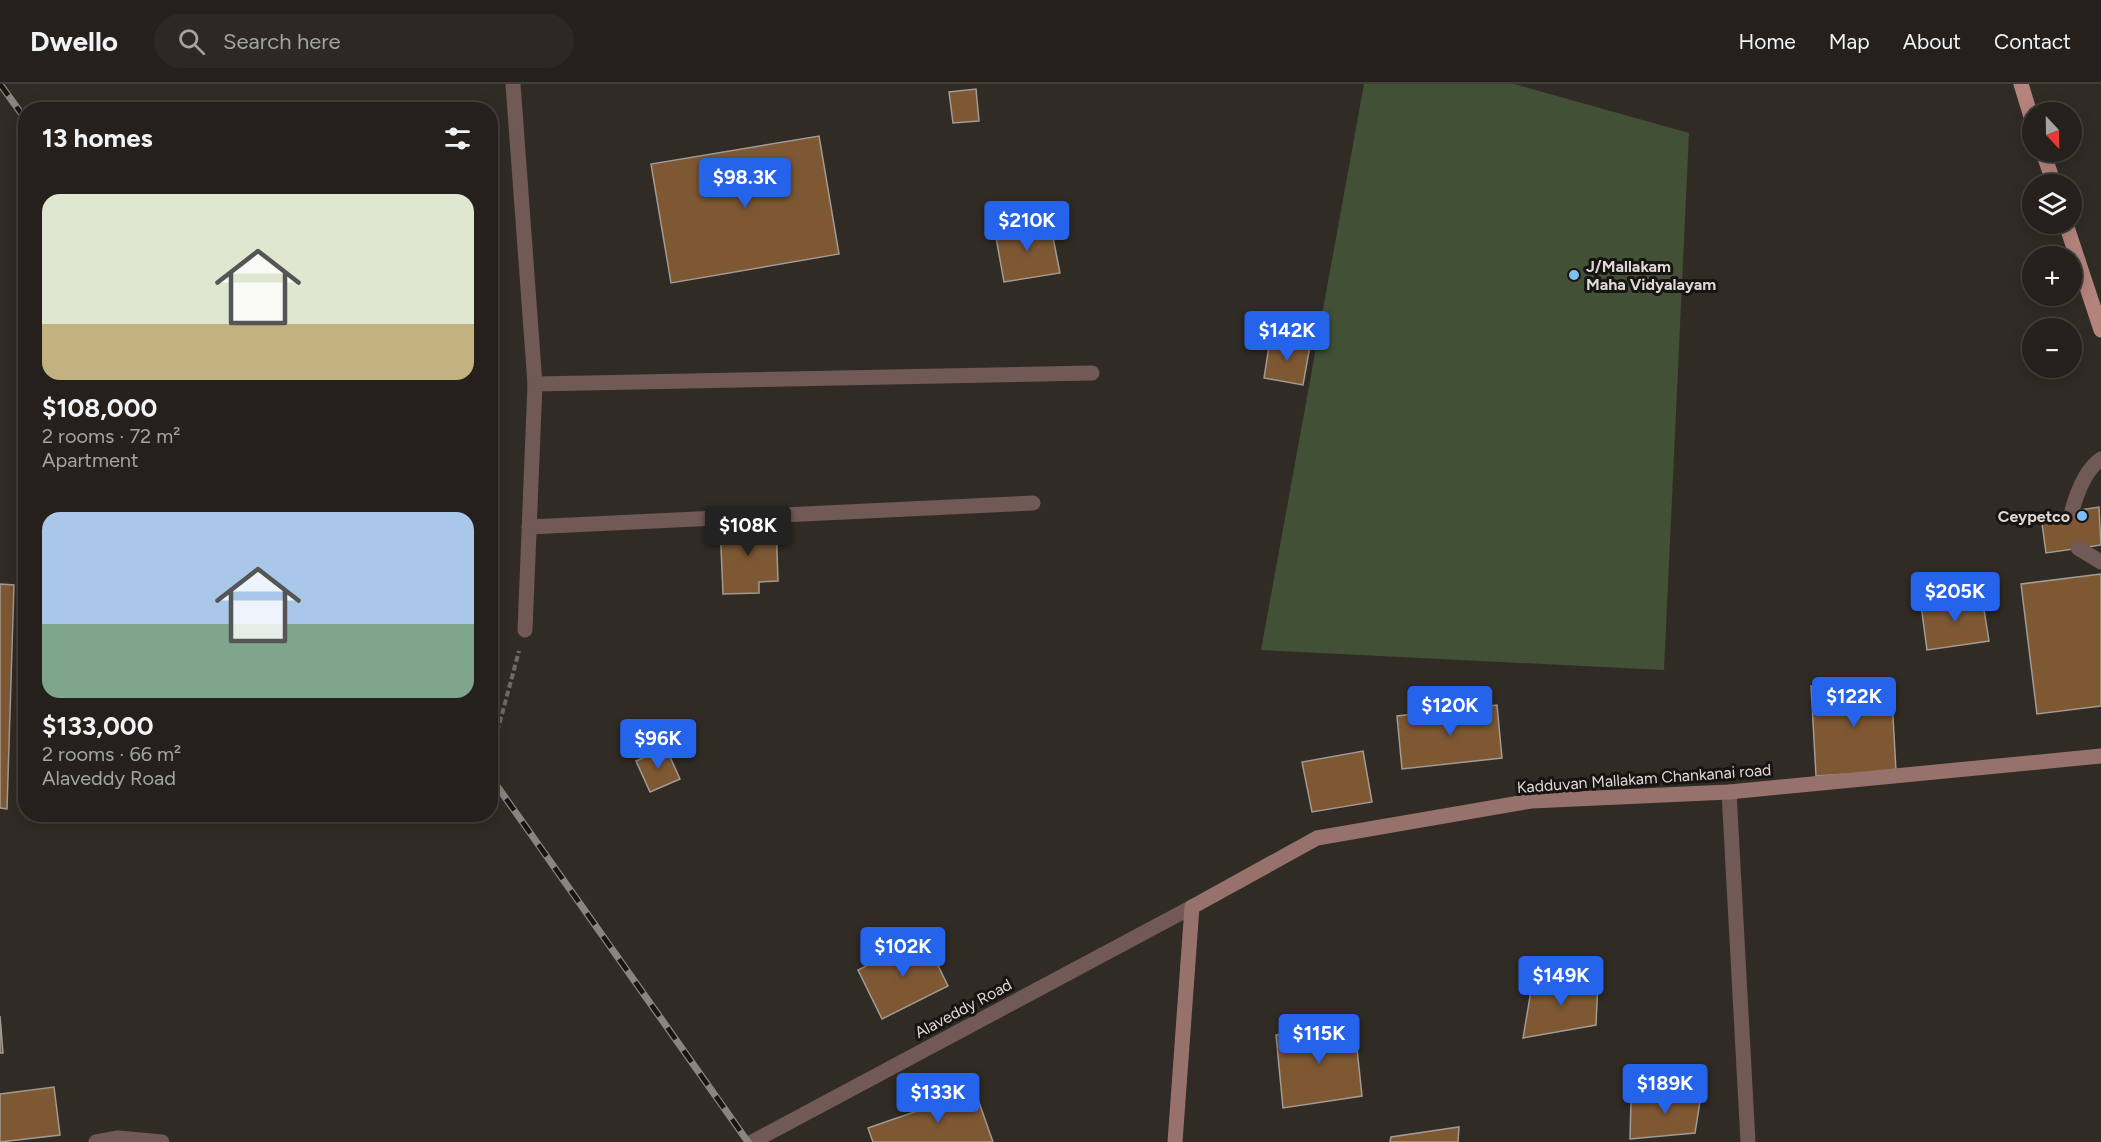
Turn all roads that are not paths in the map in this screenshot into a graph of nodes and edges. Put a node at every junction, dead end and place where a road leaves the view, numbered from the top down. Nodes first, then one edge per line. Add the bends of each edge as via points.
1 (513, 84) edge
2 (2021, 84) edge
3 (2026, 102) edge
4 (2069, 234) edge
5 (2101, 330) edge
6 (1092, 373) dead end
7 (535, 384) junction
8 (2101, 459) edge
9 (1033, 503) dead end
10 (2072, 511) dead end
11 (529, 526) junction
12 (2078, 548) dead end
13 (2101, 562) edge
14 (525, 630) road end
15 (2101, 756) edge
16 (1730, 792) junction
17 (1192, 907) junction
18 (96, 1142) edge
19 (162, 1142) edge
20 (752, 1142) edge
21 (1175, 1142) edge
22 (1748, 1142) edge

1 - 7 street
2 - 3 main road
4 - 5 main road
6 - 7 street
7 - 11 street
8 - 10 street via 2076,493
9 - 11 street
11 - 14 street
12 - 13 street
15 - 16 main road, Kadduvan Mallakam Chankanai road
16 - 17 main road, Kadduvan Mallakam Chankanai road via 1531,801 1317,838
16 - 22 street
17 - 20 street, Alaveddy Road
17 - 21 main road
18 - 19 street via 118,1138

